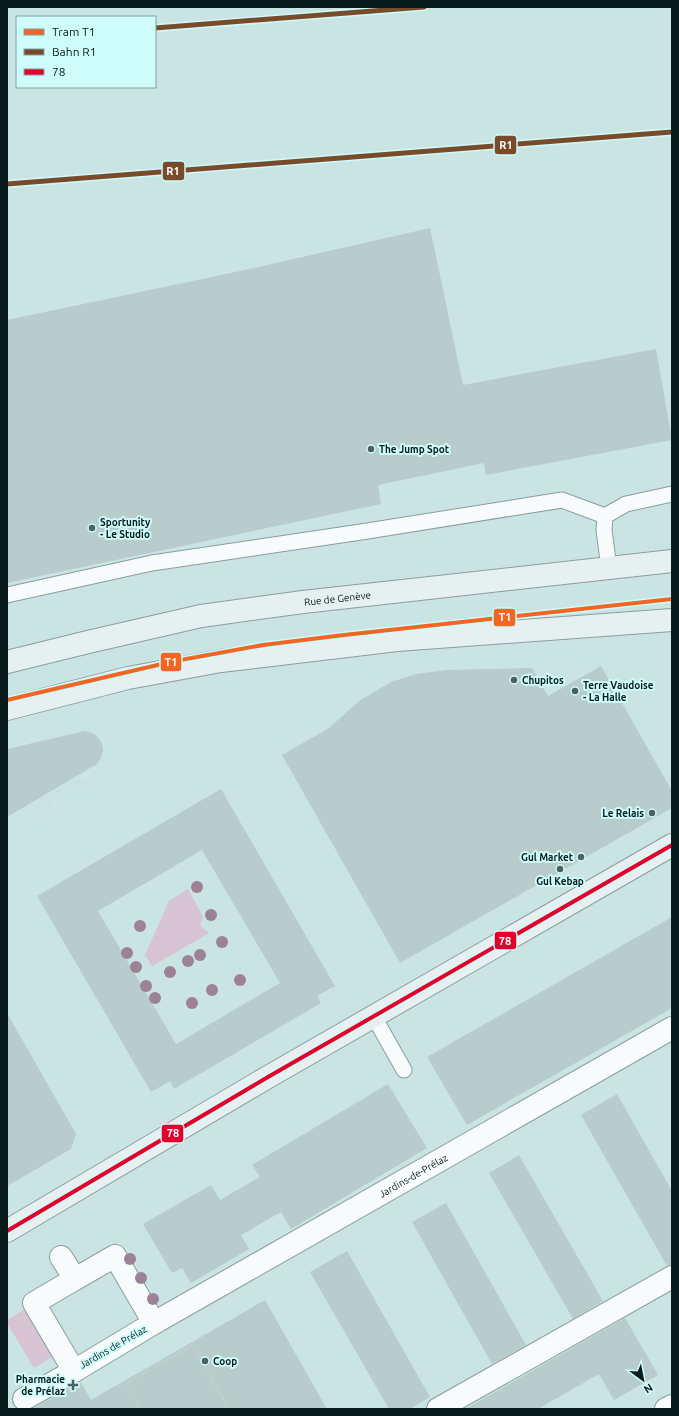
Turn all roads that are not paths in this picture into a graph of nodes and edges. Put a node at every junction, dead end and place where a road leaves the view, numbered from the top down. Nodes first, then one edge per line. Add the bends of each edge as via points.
1 (672, 494) edge
2 (605, 516) junction
3 (672, 561) edge
4 (609, 568) junction
5 (7, 595) edge
6 (672, 620) edge
7 (7, 662) edge
8 (7, 709) edge
9 (672, 845) edge
10 (374, 1017) junction
11 (672, 1028) edge
12 (404, 1070) dead end
13 (7, 1231) edge
14 (61, 1257) dead end
15 (672, 1277) edge
16 (75, 1279) junction
17 (154, 1323) junction
18 (74, 1371) junction
19 (24, 1399) dead end
20 (672, 1406) edge
21 (438, 1409) edge
22 (666, 1409) edge

1 - 2 lane via 626,504
2 - 4 lane via 604,530
2 - 5 lane via 562,500 152,563
3 - 4 main road, Rue de Genève
4 - 7 main road, Rue de Genève via 201,616
6 - 8 main road via 397,640 221,661 128,678
9 - 10 main road
10 - 12 lane
10 - 13 main road
11 - 17 street, Jardins-de-Prélaz
14 - 16 street
15 - 21 street
16 - 17 street, Jardins de Prélaz via 115,1256
16 - 18 street, Jardins de Prélaz via 34,1304
17 - 18 street, Jardins de Prélaz
18 - 19 street
20 - 22 street

